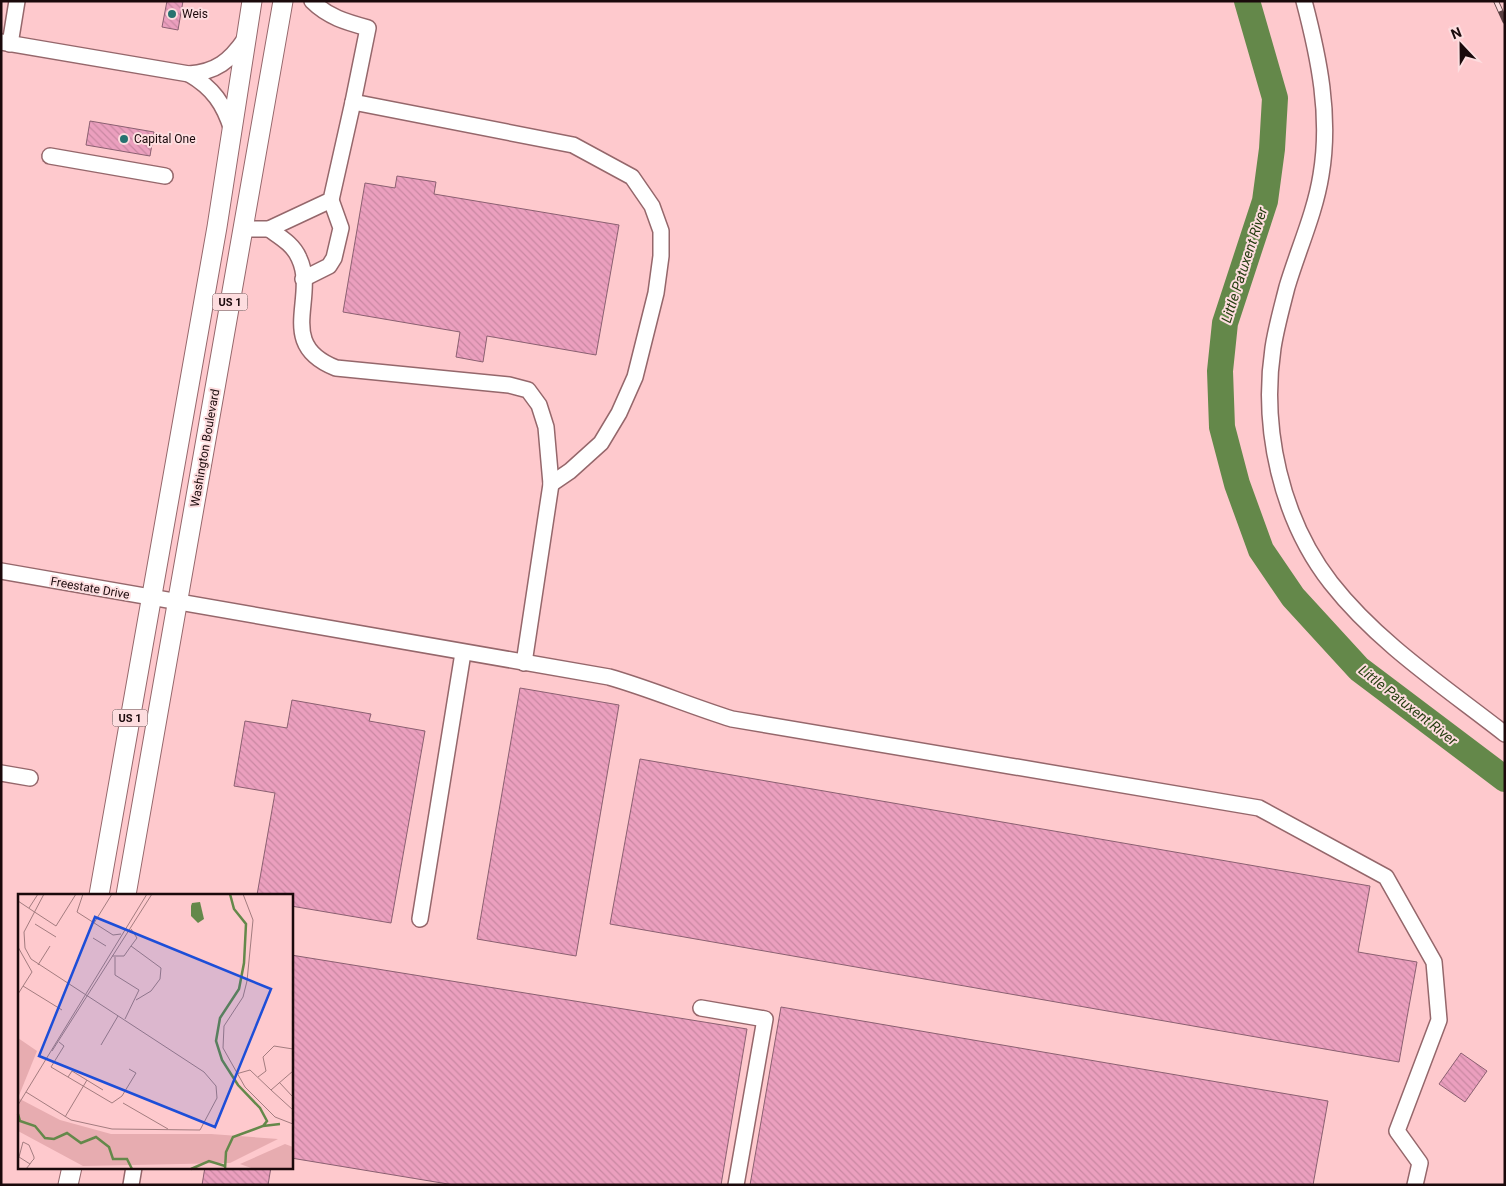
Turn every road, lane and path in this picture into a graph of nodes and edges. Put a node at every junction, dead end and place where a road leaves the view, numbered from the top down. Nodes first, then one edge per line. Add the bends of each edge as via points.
1 (17, 1) edge
2 (252, 1) edge
3 (283, 1) edge
4 (312, 1) edge
5 (1304, 1) edge
6 (247, 36) junction
7 (6, 43) edge
8 (189, 74) junction
9 (353, 102) junction
10 (232, 130) junction
11 (50, 156) dead end
12 (165, 176) dead end
13 (331, 200) junction
14 (243, 229) junction
15 (269, 229) junction
16 (303, 279) junction
17 (551, 484) junction
18 (1, 571) edge
19 (151, 599) junction
20 (178, 603) junction
21 (463, 653) junction
22 (524, 663) junction
23 (1503, 728) edge
24 (1, 773) edge
25 (30, 778) dead end
26 (99, 894) edge
27 (126, 894) edge
28 (420, 919) dead end
29 (701, 1008) dead end
30 (59, 1168) edge
31 (72, 1168) edge
32 (134, 1168) edge
33 (57, 1185) edge
34 (68, 1185) edge
35 (131, 1185) edge
36 (736, 1185) edge
37 (1415, 1185) edge

1 - 7 street
2 - 6 main road, US 1
3 - 14 main road, Washington Boulevard / US 1
4 - 9 street via 337,20 368,28
5 - 23 street via 1319,61 1325,105 1325,144 1321,176 1273,348 1270,412 1281,477 1293,516 1330,582 1398,649
6 - 8 street via 235,54 222,65 206,72
6 - 10 main road, US 1
7 - 8 street
8 - 10 street via 214,93
9 - 13 street
9 - 17 street via 573,145 632,177 652,206 661,231 662,256 635,377 620,413 601,443
10 - 19 main road, US 1
11 - 12 street
13 - 15 street
13 - 16 street via 340,228 334,258 329,266
14 - 15 street
14 - 20 main road, Washington Boulevard / US 1
15 - 16 street via 290,245 299,258
16 - 17 street via 303,336 310,351 322,363 336,368 510,385 528,390 540,405 546,427
17 - 22 street
18 - 19 street, Freestate Drive
19 - 20 street, Freestate Drive
19 - 26 main road, US 1
20 - 21 street, Freestate Drive
20 - 27 main road, Washington Boulevard / US 1
21 - 22 street, Freestate Drive
21 - 28 street
22 - 37 street, Freestate Drive via 609,677 652,689 687,705 732,719 1259,808 1386,877 1434,962 1439,1020 1397,1131 1420,1163
24 - 25 street
29 - 36 street via 765,1018
30 - 33 main road
31 - 34 main road
32 - 35 street

